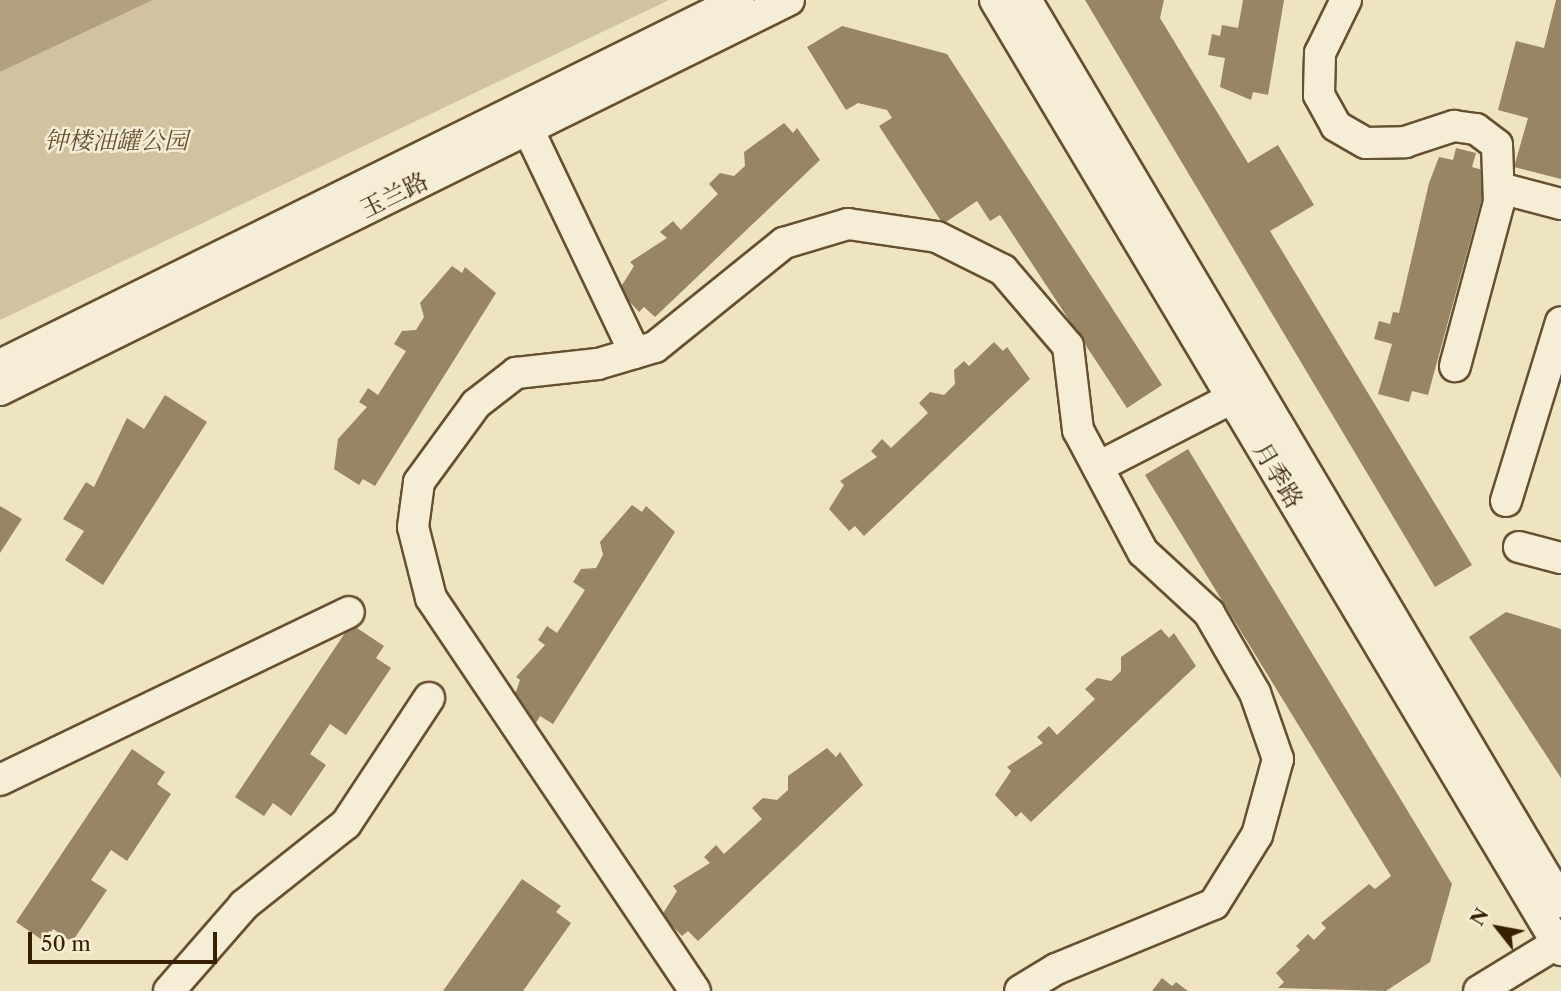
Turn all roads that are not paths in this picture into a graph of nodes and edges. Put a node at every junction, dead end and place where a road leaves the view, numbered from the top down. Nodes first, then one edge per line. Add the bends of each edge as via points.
1 (739, 0) edge
2 (789, 0) edge
3 (995, 0) edge
4 (1027, 0) edge
5 (1346, 0) edge
6 (528, 129) junction
7 (1500, 188) junction
8 (1561, 204) edge
9 (1561, 322) edge
10 (635, 353) junction
11 (0, 365) edge
12 (1455, 366) dead end
13 (0, 390) edge
14 (1232, 398) junction
15 (1098, 467) junction
16 (1506, 501) dead end
17 (1519, 547) dead end
18 (1561, 558) edge
19 (349, 612) dead end
20 (429, 698) dead end
21 (0, 780) edge
22 (1561, 902) edge
23 (1560, 945) edge
24 (169, 991) edge
25 (695, 991) edge
26 (1020, 991) edge
27 (1479, 991) edge

1 - 11 street, 玉兰路
2 - 6 street, 玉兰路
3 - 14 street, 月季路
4 - 22 street, 月季路
5 - 7 street via 1320,53 1319,95 1336,126 1366,143 1405,142 1454,126 1476,129 1497,145
6 - 10 street
6 - 13 street, 玉兰路
7 - 8 street
7 - 12 street
9 - 16 street
10 - 15 street via 655,347 784,243 848,224 937,237 1003,270 1068,346 1078,430
10 - 25 street via 516,373 476,404 419,482 413,527 431,598
14 - 15 street
14 - 23 street, 月季路
15 - 26 street via 1143,552 1209,612 1255,693 1278,758 1256,835 1214,904 1056,969
17 - 18 street
19 - 21 street
20 - 24 street via 346,824 244,905
23 - 27 street

